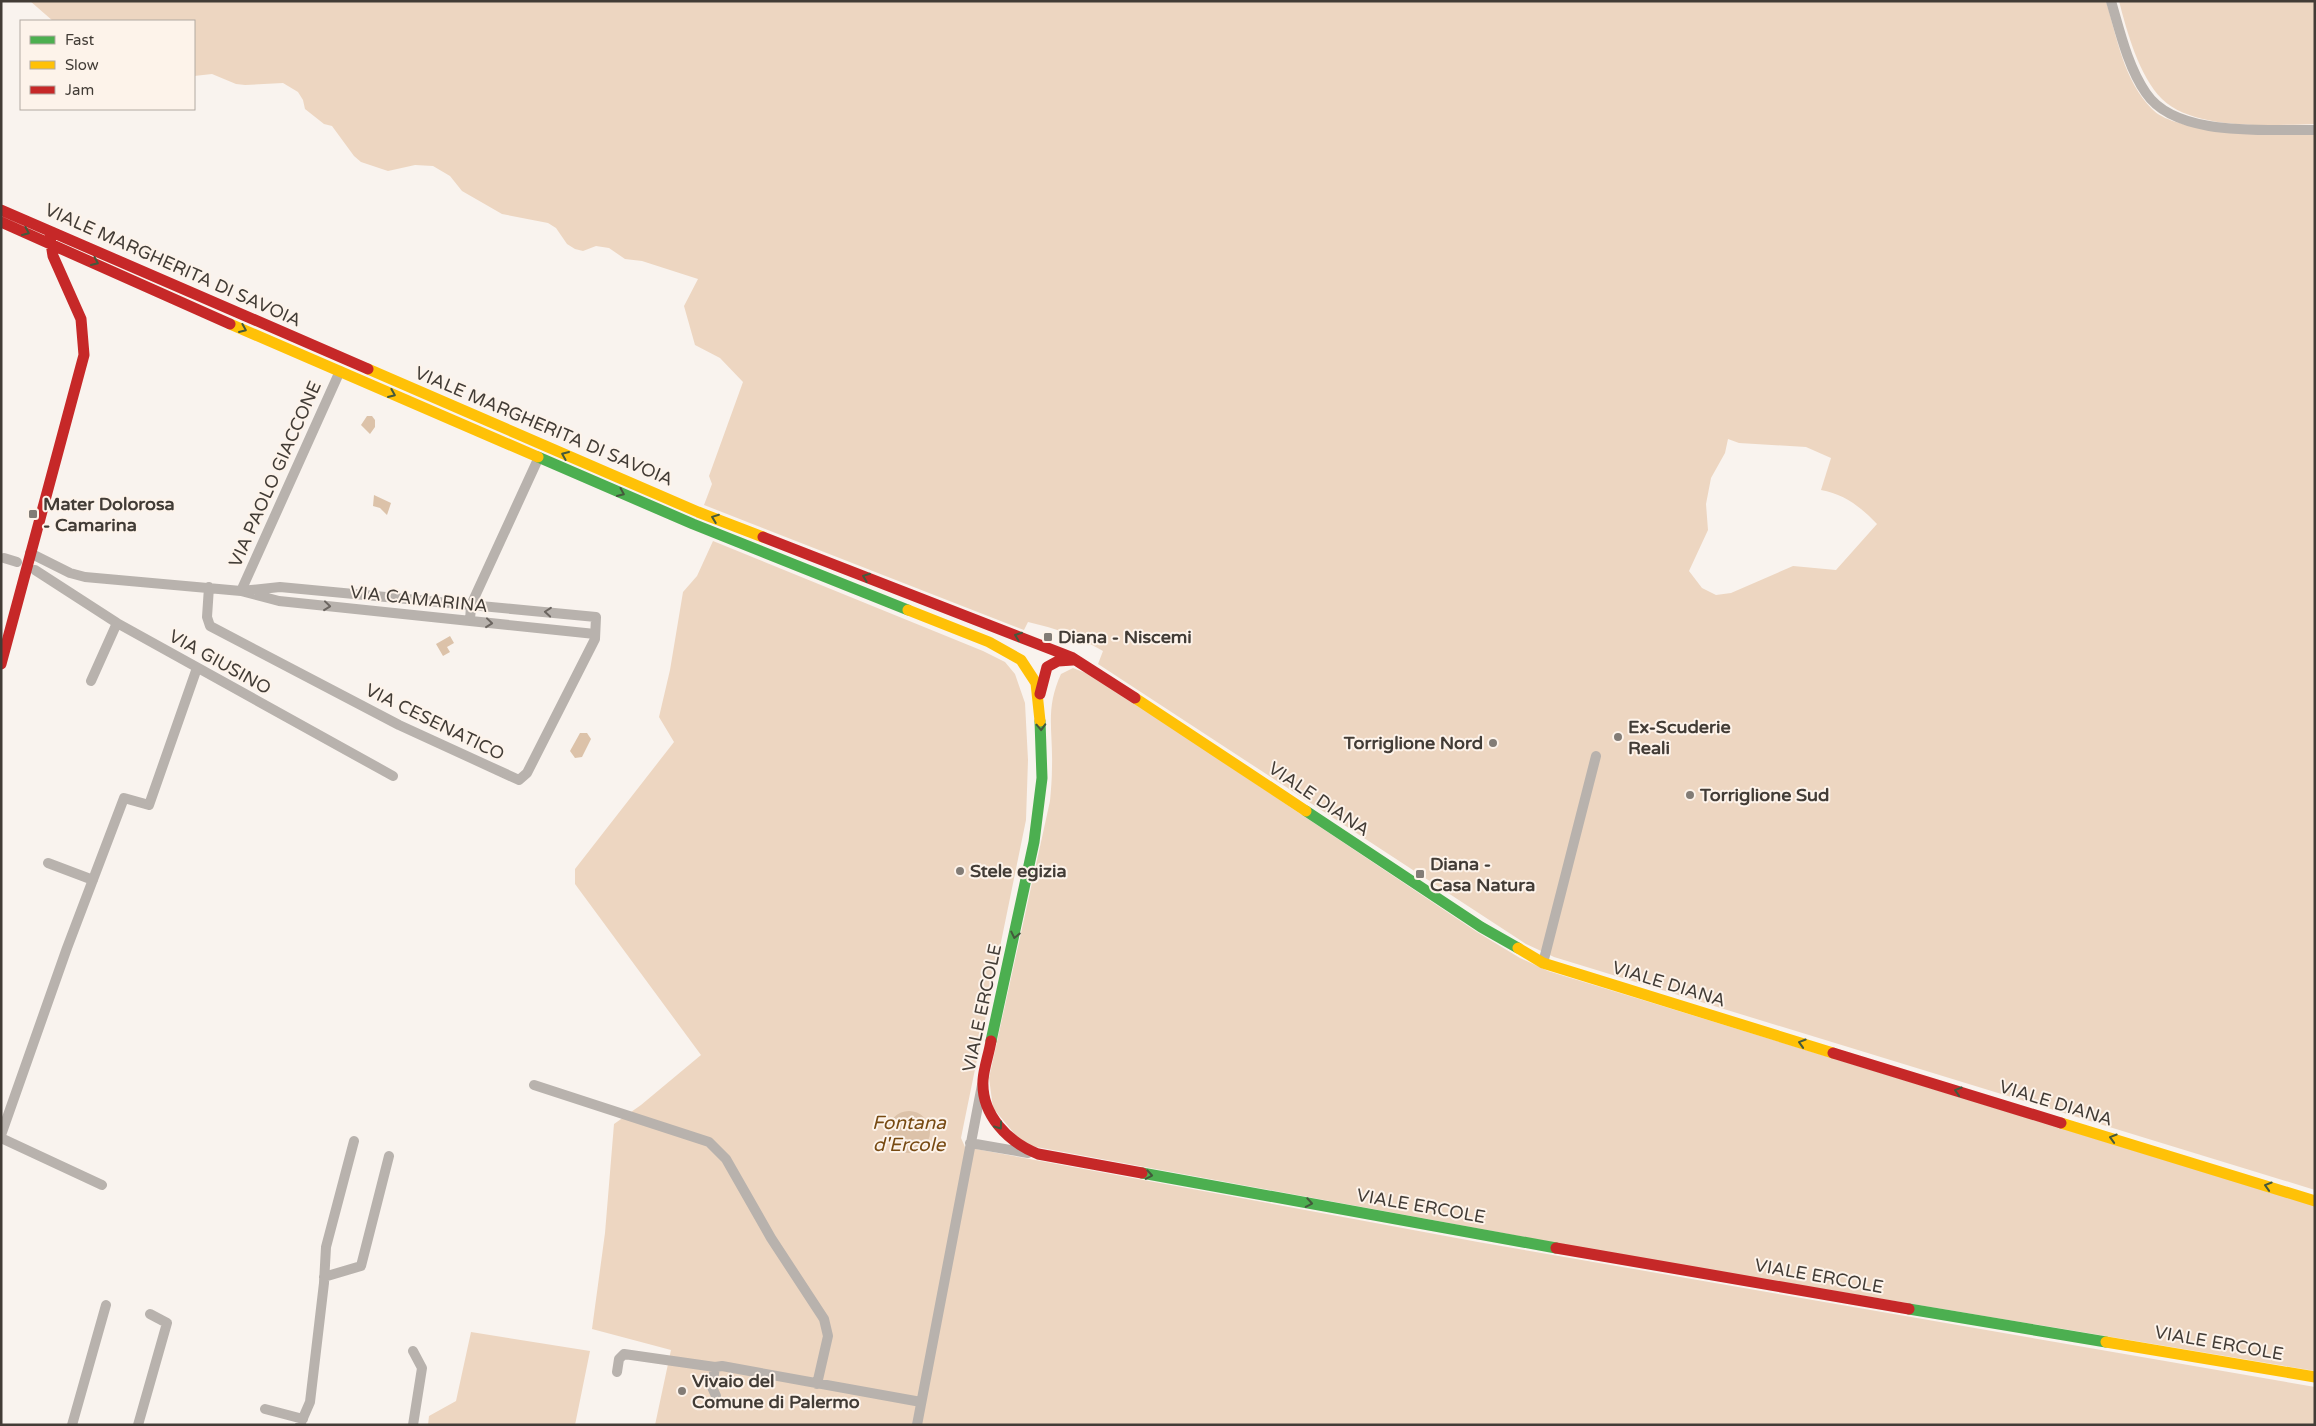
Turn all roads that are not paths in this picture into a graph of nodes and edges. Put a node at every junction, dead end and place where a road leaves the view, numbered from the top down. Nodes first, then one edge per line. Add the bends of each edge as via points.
1 (2111, 1) edge
2 (2315, 130) edge
3 (1, 210) edge
4 (1, 222) edge
5 (45, 228) junction
6 (59, 234) junction
7 (50, 243) junction
8 (340, 371) junction
9 (539, 457) junction
10 (25, 558) junction
11 (2, 561) edge
12 (35, 570) dead end
13 (209, 588) junction
14 (241, 590) junction
15 (471, 605) junction
16 (596, 617) joint
17 (470, 621) junction
18 (117, 623) junction
19 (595, 634) junction
20 (1079, 661) junction
21 (1, 664) edge
22 (1025, 664) joint
23 (197, 668) junction
24 (91, 681) dead end
25 (1039, 698) junction
26 (1596, 756) dead end
27 (393, 776) dead end
28 (48, 863) dead end
29 (93, 880) junction
30 (1543, 963) junction
31 (983, 1080) junction
32 (534, 1085) dead end
33 (3, 1123) edge
34 (1, 1137) edge
35 (354, 1141) dead end
36 (970, 1143) junction
37 (1038, 1154) junction
38 (389, 1156) dead end
39 (102, 1185) dead end
40 (2315, 1201) edge
41 (324, 1277) junction
42 (106, 1305) dead end
43 (150, 1314) dead end
44 (413, 1351) dead end
45 (715, 1367) junction
46 (617, 1372) dead end
47 (2315, 1376) edge
48 (817, 1384) junction
49 (716, 1396) dead end
50 (921, 1402) junction
51 (265, 1409) dead end
52 (302, 1422) edge
53 (72, 1425) edge
54 (138, 1425) edge
55 (413, 1425) edge
56 (916, 1425) edge

1 - 2 street via 2136,76 2155,104 2171,115 2218,127
3 - 5 street, VIALE MARGHERITA DI SAVOIA
4 -> 7 street, VIALE MARGHERITA DI SAVOIA
5 - 6 street, VIALE MARGHERITA DI SAVOIA
5 - 7 street via 49,232
6 - 7 street
20 -> 6 street, VIALE MARGHERITA DI SAVOIA via 698,512
7 -> 8 street, VIALE MARGHERITA DI SAVOIA
7 - 10 street via 81,319 84,355
8 -> 9 street, VIALE MARGHERITA DI SAVOIA
8 - 14 street, VIA PAOLO GIACCONE
9 - 15 street
9 -> 22 street, VIALE MARGHERITA DI SAVOIA via 694,524 989,642
10 - 11 street
10 - 13 street, VIA CAMARINA via 85,577
10 - 21 street
12 - 18 street, VIA GIUSINO
13 - 14 street, VIA CAMARINA
13 - 19 street, VIA CESENATICO via 207,617 210,626 399,725 519,780 536,756 594,643
14 - 15 street, VIA CAMARINA via 280,587
14 -> 17 street, VIA CAMARINA via 279,601
16 -> 15 street, VIA CAMARINA
15 - 17 street
16 - 19 street, VIA CESENATICO
17 -> 19 street, VIA CAMARINA
18 - 23 street, VIA GIUSINO
18 - 24 street
20 - 25 street via 1065,659 1047,668
20 - 30 street, VIALE DIANA via 1481,927
22 - 25 street, VIALE ERCOLE via 1036,683
23 - 27 street, VIA GIUSINO
23 - 29 street via 149,805 124,798
25 -> 31 street, VIALE ERCOLE via 1041,800
26 - 30 street
28 - 29 street
29 - 33 street
40 -> 30 street, VIALE DIANA
31 - 36 street
31 -> 37 street, VIALE ERCOLE via 987,1107 995,1121 1020,1147
32 - 48 street via 709,1142 715,1147 726,1159 771,1238 824,1319 828,1336
33 - 34 street
34 - 39 street
35 - 41 street via 326,1247
36 - 37 street
36 - 50 street
37 -> 47 street, VIALE ERCOLE via 1709,1275
38 - 41 street via 361,1266
41 - 52 street via 310,1402
42 - 53 street
43 - 54 street via 167,1323
44 - 55 street via 422,1368
45 - 46 street via 624,1354 619,1359
45 - 48 street via 741,1368
45 - 49 street via 712,1387
48 - 50 street
50 - 56 street
51 - 52 street

